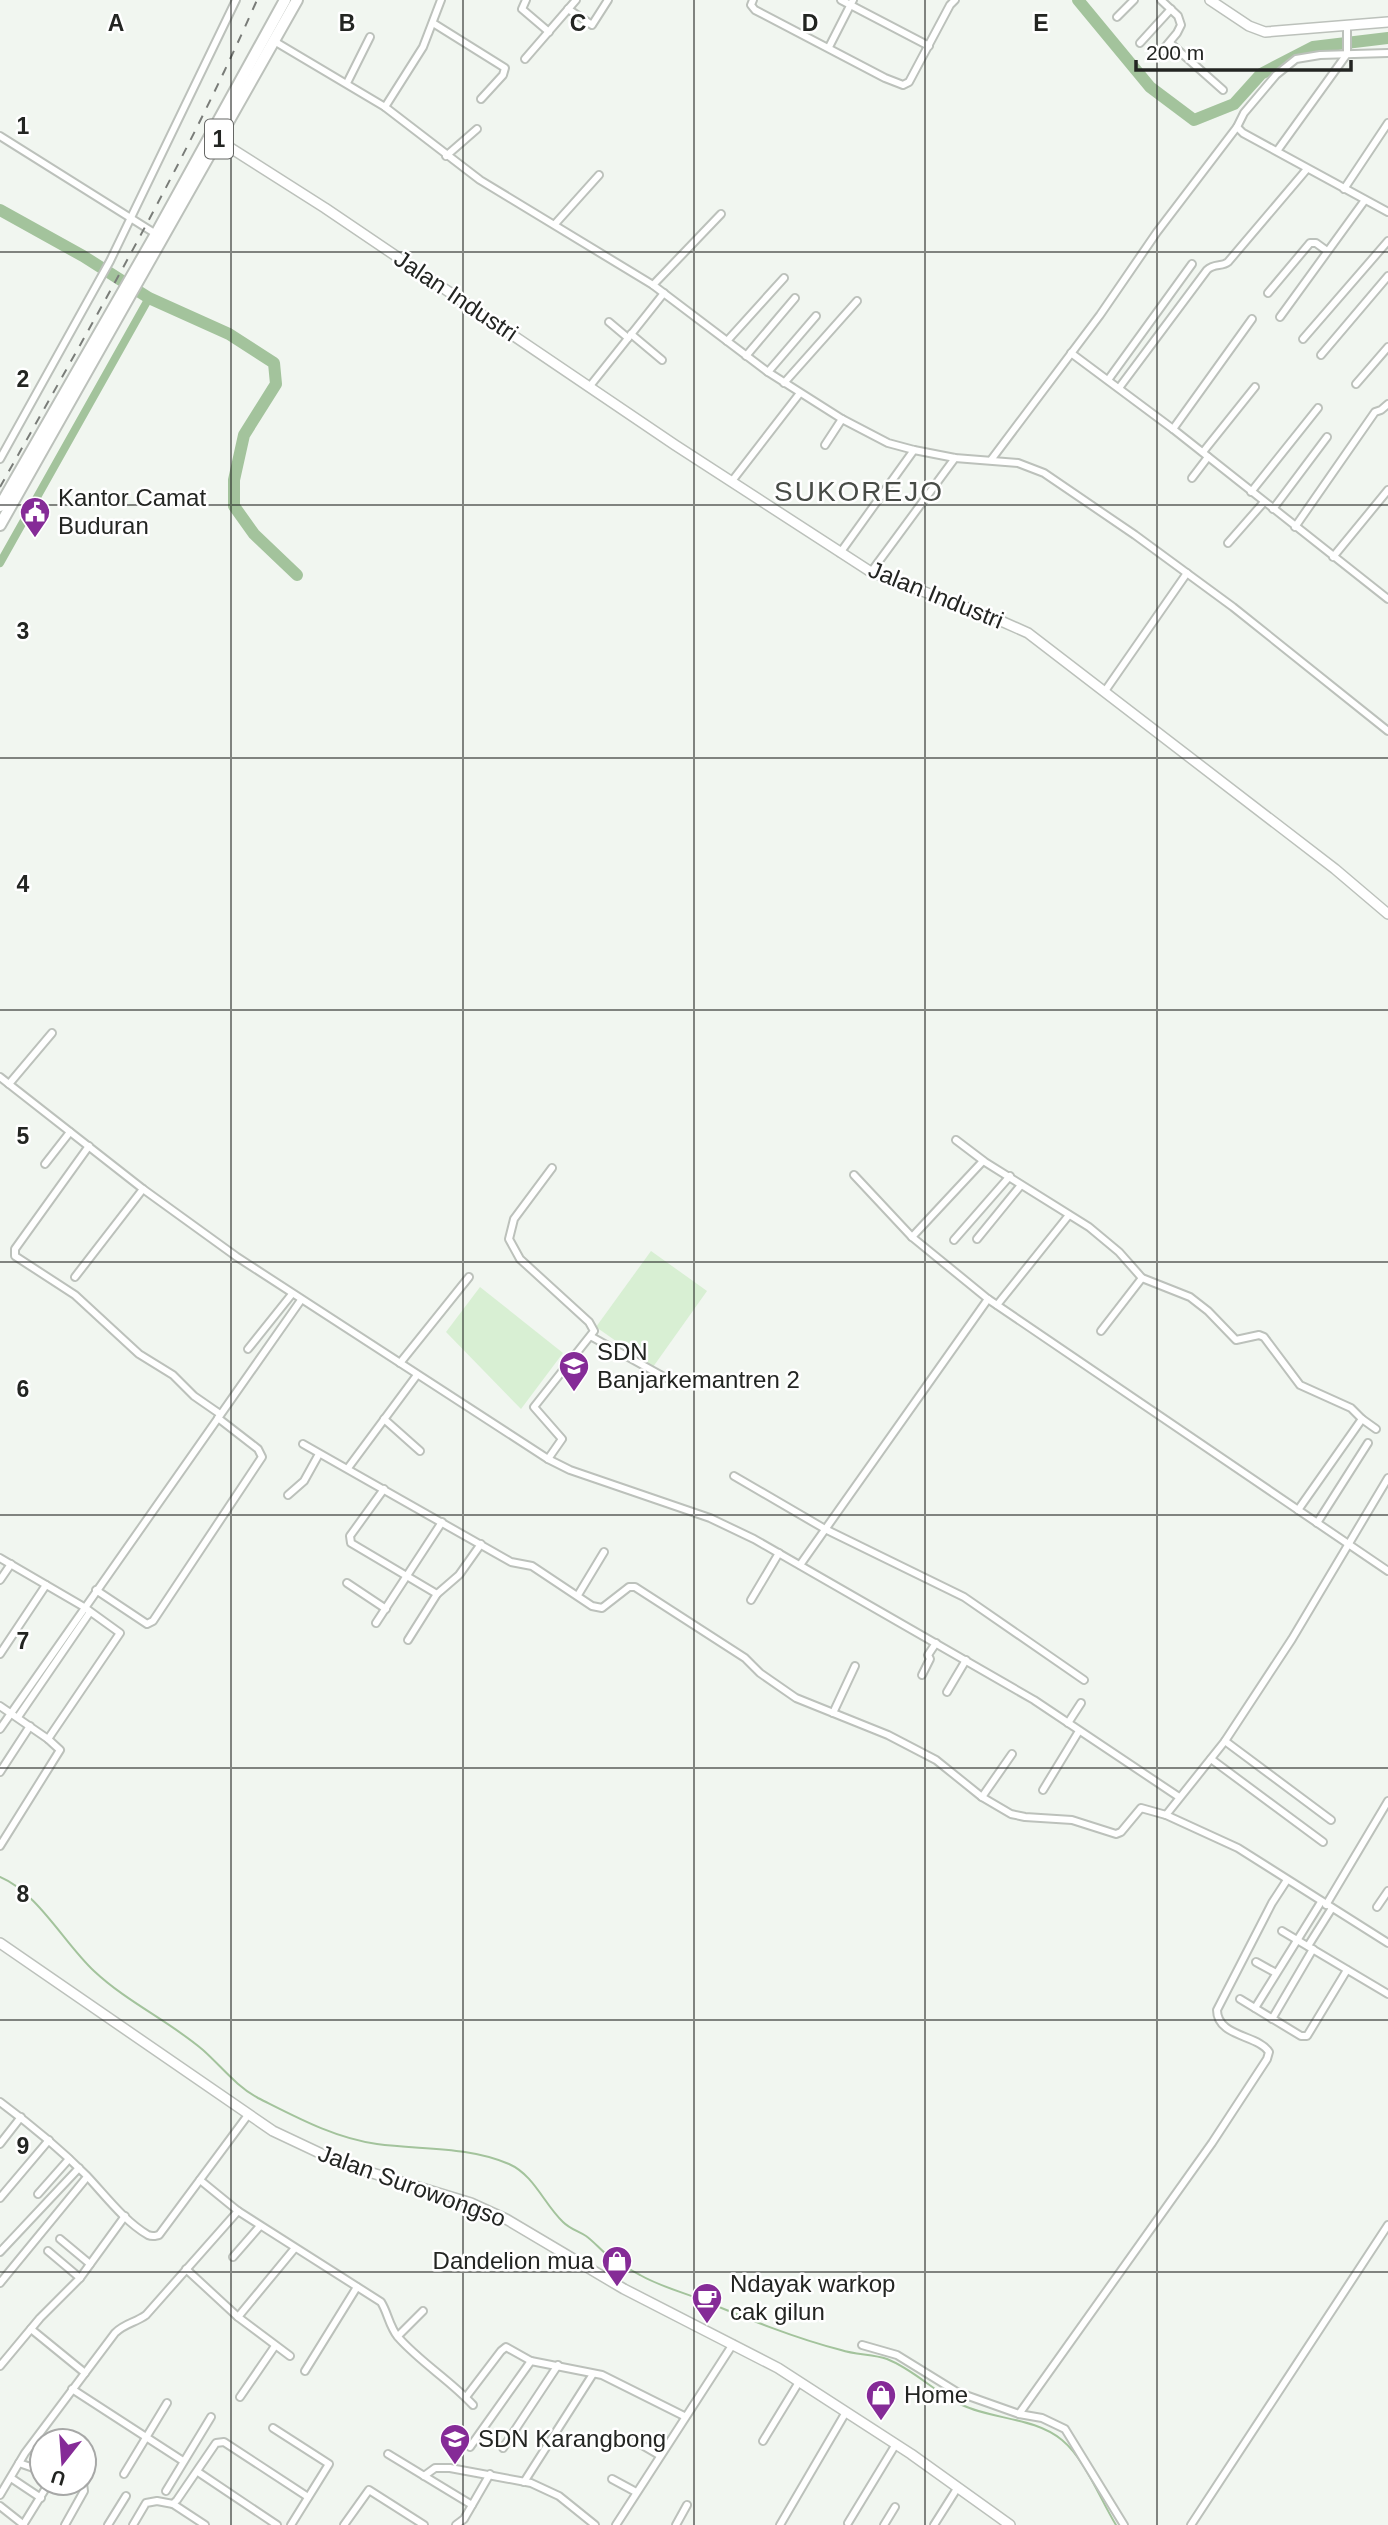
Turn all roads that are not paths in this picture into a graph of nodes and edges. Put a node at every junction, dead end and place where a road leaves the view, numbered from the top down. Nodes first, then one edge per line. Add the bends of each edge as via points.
1 (236, 0) edge
2 (285, 0) edge
3 (296, 0) edge
4 (441, 0) edge
5 (526, 0) edge
6 (576, 0) edge
7 (608, 0) edge
8 (753, 0) edge
9 (841, 0) edge
10 (1134, 0) edge
11 (1161, 0) edge
12 (1210, 0) edge
13 (852, 2) edge
14 (949, 2) edge
15 (568, 9) junction
16 (1171, 9) junction
17 (1117, 18) dead end
18 (1388, 22) edge
19 (433, 23) junction
20 (1347, 29) junction
21 (549, 32) junction
22 (370, 37) dead end
23 (274, 41) junction
24 (1140, 43) dead end
25 (1170, 43) junction
26 (929, 46) junction
27 (829, 47) junction
28 (1347, 53) junction
29 (1388, 53) edge
30 (1157, 57) dead end
31 (525, 59) dead end
32 (347, 83) junction
33 (1223, 90) dead end
34 (481, 99) dead end
35 (385, 107) junction
36 (1388, 123) edge
37 (1237, 127) junction
38 (477, 129) dead end
39 (0, 136) edge
40 (218, 141) junction
41 (1277, 151) junction
42 (446, 156) junction
43 (1307, 169) junction
44 (599, 175) dead end
45 (1344, 189) junction
46 (1365, 200) junction
47 (1388, 211) edge
48 (721, 214) dead end
49 (132, 217) junction
50 (555, 224) junction
51 (156, 234) junction
52 (1388, 241) edge
53 (1327, 251) junction
54 (1192, 264) dead end
55 (136, 275) junction
56 (1388, 276) edge
57 (784, 278) dead end
58 (653, 285) junction
59 (664, 293) junction
60 (1268, 293) dead end
61 (125, 294) junction
62 (795, 298) dead end
63 (857, 301) dead end
64 (816, 316) dead end
65 (1280, 317) dead end
66 (1252, 319) dead end
67 (609, 322) dead end
68 (630, 336) junction
69 (1303, 339) dead end
70 (727, 341) junction
71 (1388, 347) edge
72 (1071, 353) junction
73 (1321, 355) dead end
74 (746, 356) junction
75 (662, 360) dead end
76 (768, 372) junction
77 (1108, 380) junction
78 (784, 383) junction
79 (1356, 384) dead end
80 (590, 386) junction
81 (1255, 387) dead end
82 (1119, 388) junction
83 (800, 393) junction
84 (1388, 404) edge
85 (1318, 408) dead end
86 (842, 419) junction
87 (1173, 429) junction
88 (1328, 436) dead end
89 (825, 445) dead end
90 (914, 450) junction
91 (1206, 455) junction
92 (955, 458) junction
93 (0, 459) edge
94 (991, 460) junction
95 (1192, 478) dead end
96 (732, 481) junction
97 (1388, 490) edge
98 (1251, 492) junction
99 (1264, 502) junction
100 (0, 506) edge
101 (1273, 509) junction
102 (0, 525) edge
103 (1295, 527) junction
104 (1228, 543) dead end
105 (840, 553) junction
106 (1333, 557) junction
107 (871, 572) junction
108 (1187, 573) junction
109 (1388, 599) edge
110 (1105, 691) junction
111 (1388, 731) edge
112 (1388, 914) edge
113 (52, 1033) dead end
114 (0, 1077) edge
115 (9, 1084) junction
116 (70, 1132) junction
117 (956, 1140) dead end
118 (89, 1146) junction
119 (983, 1161) junction
120 (45, 1164) dead end
121 (552, 1168) dead end
122 (854, 1175) dead end
123 (1010, 1177) junction
124 (1021, 1185) junction
125 (143, 1189) junction
126 (1069, 1215) junction
127 (912, 1237) junction
128 (977, 1239) dead end
129 (954, 1240) dead end
130 (468, 1277) dead end
131 (75, 1278) dead end
132 (1142, 1278) junction
133 (292, 1294) junction
134 (988, 1299) junction
135 (301, 1300) junction
136 (997, 1305) junction
137 (1101, 1331) dead end
138 (592, 1336) junction
139 (248, 1349) dead end
140 (400, 1363) junction
141 (417, 1375) junction
142 (666, 1378) dead end
143 (219, 1416) junction
144 (384, 1419) junction
145 (1362, 1419) junction
146 (1376, 1429) dead end
147 (1368, 1443) dead end
148 (303, 1444) dead end
149 (420, 1451) dead end
150 (319, 1454) junction
151 (548, 1459) junction
152 (348, 1468) junction
153 (734, 1476) dead end
154 (1388, 1478) edge
155 (384, 1489) junction
156 (288, 1495) dead end
157 (1298, 1510) junction
158 (442, 1522) junction
159 (1317, 1523) junction
160 (825, 1529) junction
161 (1349, 1543) junction
162 (481, 1544) junction
163 (604, 1552) dead end
164 (779, 1553) junction
165 (0, 1558) edge
166 (11, 1564) junction
167 (800, 1565) junction
168 (1388, 1571) edge
169 (406, 1578) junction
170 (0, 1580) edge
171 (348, 1583) dead end
172 (46, 1585) junction
173 (96, 1590) junction
174 (437, 1594) junction
175 (578, 1595) junction
176 (751, 1600) dead end
177 (87, 1609) junction
178 (386, 1609) junction
179 (376, 1623) dead end
180 (408, 1640) dead end
181 (936, 1643) junction
182 (0, 1654) edge
183 (965, 1660) junction
184 (855, 1666) dead end
185 (922, 1675) dead end
186 (1084, 1680) dead end
187 (947, 1692) dead end
188 (1081, 1703) dead end
189 (0, 1706) edge
190 (833, 1713) junction
191 (15, 1715) junction
192 (1068, 1723) junction
193 (30, 1726) junction
194 (0, 1729) edge
195 (1079, 1731) junction
196 (48, 1739) junction
197 (1225, 1741) junction
198 (1012, 1754) dead end
199 (1211, 1759) junction
200 (0, 1772) edge
201 (1043, 1790) dead end
202 (982, 1797) junction
203 (1179, 1797) junction
204 (1388, 1801) edge
205 (1166, 1815) junction
206 (1331, 1820) dead end
207 (1323, 1842) dead end
208 (0, 1846) edge
209 (1287, 1880) junction
210 (1387, 1894) edge
211 (1326, 1905) junction
212 (1377, 1907) dead end
213 (1282, 1931) dead end
214 (1297, 1940) junction
215 (1388, 1943) edge
216 (0, 1944) edge
217 (1310, 1947) junction
218 (1256, 1962) dead end
219 (1347, 1970) junction
220 (1276, 1973) junction
221 (1388, 1994) edge
222 (1240, 1999) dead end
223 (1255, 2008) junction
224 (1272, 2020) junction
225 (0, 2102) edge
226 (248, 2115) junction
227 (21, 2117) junction
228 (49, 2140) junction
229 (0, 2144) edge
230 (69, 2158) junction
231 (79, 2168) junction
232 (88, 2177) junction
233 (200, 2180) junction
234 (38, 2194) dead end
235 (0, 2198) edge
236 (238, 2211) junction
237 (125, 2216) junction
238 (1388, 2225) edge
239 (260, 2226) junction
240 (60, 2239) dead end
241 (295, 2248) junction
242 (48, 2251) dead end
243 (0, 2252) edge
244 (233, 2256) dead end
245 (90, 2264) junction
246 (186, 2269) junction
247 (80, 2278) junction
248 (0, 2283) edge
249 (357, 2287) junction
250 (423, 2311) dead end
251 (238, 2317) junction
252 (31, 2329) junction
253 (398, 2336) junction
254 (733, 2344) junction
255 (862, 2345) dead end
256 (275, 2346) junction
257 (290, 2356) dead end
258 (531, 2361) junction
259 (558, 2365) junction
260 (0, 2366) edge
261 (305, 2371) dead end
262 (85, 2373) junction
263 (593, 2374) junction
264 (799, 2382) junction
265 (72, 2389) junction
266 (240, 2397) dead end
267 (466, 2398) junction
268 (167, 2403) dead end
269 (473, 2404) dead end
270 (1021, 2411) junction
271 (846, 2412) junction
272 (684, 2416) junction
273 (211, 2417) dead end
274 (273, 2428) dead end
275 (144, 2438) junction
276 (635, 2441) dead end
277 (763, 2441) dead end
278 (896, 2445) junction
279 (470, 2446) dead end
280 (503, 2448) dead end
281 (387, 2454) dead end
282 (659, 2455) junction
283 (183, 2461) junction
284 (19, 2463) junction
285 (28, 2466) edge
286 (198, 2472) junction
287 (124, 2474) dead end
288 (490, 2474) junction
289 (424, 2476) junction
290 (11, 2478) junction
291 (612, 2479) dead end
292 (524, 2482) junction
293 (958, 2487) junction
294 (166, 2491) dead end
295 (636, 2492) junction
296 (0, 2495) edge
297 (125, 2496) dead end
298 (81, 2497) edge
299 (308, 2497) junction
300 (41, 2498) joint
301 (173, 2504) junction
302 (472, 2505) junction
303 (687, 2505) dead end
304 (0, 2506) edge
305 (895, 2507) dead end
306 (464, 2522) edge
307 (848, 2523) dead end
308 (347, 2524) edge
309 (23, 2525) edge
310 (65, 2525) edge
311 (108, 2525) edge
312 (133, 2525) edge
313 (205, 2525) edge
314 (277, 2525) edge
315 (291, 2525) edge
316 (424, 2525) edge
317 (456, 2525) edge
318 (595, 2525) edge
319 (616, 2525) edge
320 (676, 2525) edge
321 (780, 2525) edge
322 (884, 2525) edge
323 (934, 2525) edge
324 (1010, 2525) edge
325 (1124, 2525) edge
326 (1191, 2525) edge

1 - 49 street
2 - 51 highway, 1
3 - 23 highway, 1
4 - 19 street
5 - 21 street via 522,9
6 - 15 street
7 - 15 street via 592,25
8 - 27 street via 755,10
9 - 13 street
10 - 17 street
11 - 16 street
12 - 20 street via 1265,32
13 - 26 street
13 - 27 street
14 - 26 street
15 - 21 street
16 - 24 street
16 - 25 street via 1181,25
18 - 20 street
19 - 34 street via 505,68
19 - 35 street
20 - 28 street
21 - 31 street
22 - 32 street
23 - 32 street
23 - 40 highway, 1
25 - 30 street
25 - 33 street
26 - 27 street via 911,81 903,85
28 - 29 street
28 - 37 street via 1313,55 1289,63
28 - 41 street
32 - 35 street
35 - 42 street
36 - 45 street
37 - 41 street
37 - 72 street
38 - 42 street
39 - 49 street
40 - 55 highway, 1
40 - 80 street, Jalan Industri
41 - 43 street
42 - 50 street
43 - 45 street
43 - 82 street via 1228,262 1208,271
44 - 50 street
45 - 46 street
46 - 47 street
46 - 53 street
48 - 58 street
49 - 51 street
49 - 93 street
50 - 58 street
51 - 55 highway, 1
52 - 69 street
53 - 60 street via 1310,243
53 - 65 street
54 - 77 street
55 - 61 highway, 1
56 - 73 street
57 - 70 street
58 - 59 street
59 - 68 street
59 - 70 street
61 - 100 highway, 1
61 - 102 highway, 1
62 - 74 street
63 - 78 street
64 - 76 street
66 - 87 street
67 - 68 street
68 - 75 street
68 - 80 street
70 - 74 street
71 - 79 street
72 - 77 street
72 - 94 street
74 - 76 street
76 - 78 street
77 - 82 street
78 - 83 street
80 - 96 street, Jalan Industri
81 - 91 street
82 - 87 street
83 - 86 street
83 - 96 street
84 - 103 street via 1375,411
85 - 98 street
86 - 89 street
86 - 90 street via 888,443
87 - 91 street
88 - 101 street
90 - 92 street
90 - 105 street
91 - 95 street
91 - 98 street
92 - 94 street
92 - 107 street
94 - 108 street via 1018,463 1044,473
96 - 105 street, Jalan Industri
97 - 106 street
98 - 99 street
99 - 101 street
99 - 104 street
101 - 103 street
103 - 106 street
105 - 107 street, Jalan Industri
106 - 109 street
107 - 110 street, Jalan Industri via 1018,628
108 - 110 street
108 - 111 street
110 - 112 street, Jalan Industri
113 - 115 street
114 - 115 street
115 - 116 street
116 - 118 street
116 - 120 street
117 - 119 street
118 - 125 street
118 - 143 street via 15,1249 15,1256 75,1295 139,1354 173,1375
119 - 123 street
119 - 127 street
121 - 138 street via 514,1219 509,1239 520,1259 594,1327
122 - 127 street
123 - 124 street
123 - 129 street
124 - 126 street
124 - 128 street
125 - 131 street
125 - 133 street
126 - 132 street via 1108,1242
126 - 136 street
127 - 134 street
130 - 140 street
132 - 137 street
132 - 145 street via 1190,1297 1236,1340 1264,1338 1300,1385 1351,1408
133 - 135 street
133 - 139 street
134 - 136 street
134 - 160 street
135 - 140 street
135 - 143 street
136 - 157 street
138 - 142 street
138 - 151 street via 534,1407 562,1439
140 - 141 street
141 - 144 street
141 - 151 street
143 - 173 street
143 - 173 street via 262,1457 153,1621 146,1624
144 - 149 street
144 - 152 street
145 - 146 street
145 - 157 street
147 - 159 street
148 - 150 street
150 - 152 street
150 - 156 street via 304,1481
151 - 164 street via 710,1518
152 - 155 street
153 - 160 street
154 - 161 street
155 - 158 street
155 - 169 street via 350,1539
157 - 159 street
158 - 162 street
158 - 169 street
159 - 161 street
160 - 167 street
160 - 186 street via 964,1597
161 - 168 street
161 - 197 street
162 - 174 street via 459,1575
162 - 175 street via 511,1562 532,1566
163 - 175 street
164 - 167 street
164 - 176 street
165 - 166 street
166 - 170 street
166 - 172 street
167 - 181 street
169 - 174 street
169 - 178 street
171 - 178 street
172 - 177 street
172 - 182 street
173 - 177 street
174 - 180 street
175 - 190 street via 602,1608 635,1587 745,1657 782,1690
177 - 191 street
177 - 196 street via 119,1635
178 - 179 street
181 - 183 street
181 - 185 street
183 - 187 street
183 - 192 street
184 - 190 street
188 - 192 street
189 - 191 street
190 - 202 street via 936,1760
191 - 193 street
191 - 194 street
192 - 195 street
193 - 196 street
193 - 200 street
195 - 201 street
195 - 203 street
196 - 208 street via 60,1752
197 - 199 street
197 - 206 street
198 - 202 street
199 - 203 street
199 - 207 street
202 - 205 street via 1011,1814 1072,1820 1116,1834 1141,1808
203 - 205 street
204 - 211 street
205 - 209 street via 1238,1848
209 - 211 street
209 - 270 street via 1217,2010 1220,2021 1237,2034 1265,2046 1267,2059
210 - 212 street
211 - 214 street
211 - 215 street
211 - 217 street
213 - 214 street
214 - 217 street
214 - 220 street
216 - 226 street, Jalan Surowongso
217 - 219 street
217 - 224 street
218 - 220 street
219 - 221 street
219 - 224 street via 1310,2035 1301,2036
220 - 223 street
222 - 223 street
223 - 224 street
225 - 227 street
226 - 233 street
226 - 254 street, Jalan Surowongso via 326,2157 471,2203 506,2219 624,2289
227 - 228 street
227 - 229 street
228 - 230 street
228 - 235 street
230 - 231 street
230 - 234 street
231 - 232 street
231 - 243 street
232 - 237 street
232 - 248 street
233 - 236 street
233 - 237 street via 159,2235 149,2235
236 - 239 street
236 - 246 street
237 - 245 street
238 - 326 street
239 - 241 street
239 - 244 street
240 - 245 street
241 - 249 street
241 - 251 street
242 - 247 street
245 - 247 street
246 - 251 street
246 - 262 street via 146,2315 115,2333
247 - 252 street
249 - 253 street via 381,2302
249 - 261 street
250 - 253 street
251 - 256 street
252 - 260 street
252 - 262 street
253 - 267 street
254 - 264 street, Jalan Surowongso
254 - 272 street
255 - 270 street via 916,2365 951,2390
256 - 257 street
256 - 266 street
258 - 259 street
258 - 267 street via 510,2348 503,2349
258 - 279 street
259 - 263 street
259 - 280 street
262 - 265 street
263 - 272 street
263 - 292 street
264 - 271 street, Jalan Surowongso
264 - 277 street
265 - 275 street
265 - 284 street
267 - 269 street
268 - 275 street
270 - 325 street via 1055,2423 1068,2433
271 - 278 street, Jalan Surowongso
271 - 321 street
272 - 282 street
273 - 283 street
274 - 299 street via 329,2464
275 - 283 street
275 - 287 street
276 - 282 street
278 - 293 street, Jalan Surowongso
278 - 307 street
281 - 289 street
282 - 295 street
283 - 294 street
284 - 285 street
284 - 290 street
286 - 299 street via 216,2443 224,2442
286 - 301 street
286 - 314 street
288 - 289 street via 440,2468
288 - 292 street
288 - 302 street
289 - 302 street
290 - 296 street
290 - 300 street
291 - 295 street
292 - 318 street via 551,2492
293 - 323 street
293 - 324 street, Jalan Surowongso
295 - 319 street
297 - 311 street
298 - 310 street
299 - 315 street
300 - 309 street
301 - 312 street via 146,2503
301 - 313 street
302 - 306 street
303 - 320 street
304 - 309 street
305 - 322 street
306 - 317 street
308 - 316 street via 369,2490

